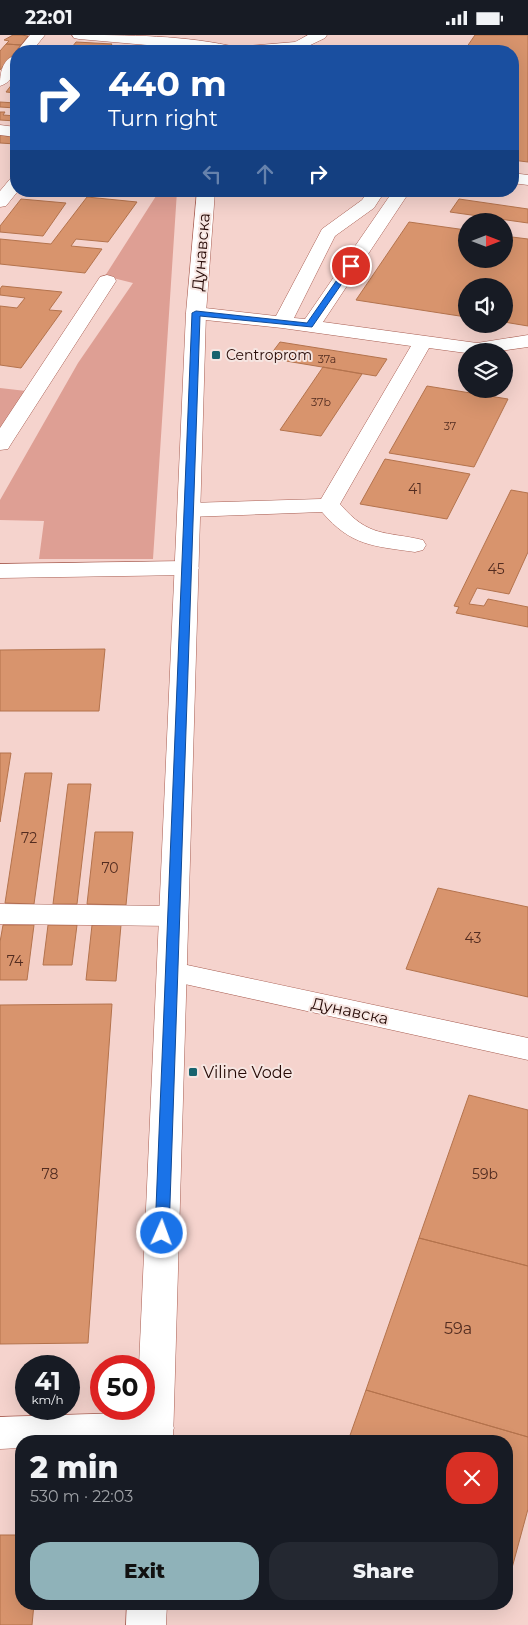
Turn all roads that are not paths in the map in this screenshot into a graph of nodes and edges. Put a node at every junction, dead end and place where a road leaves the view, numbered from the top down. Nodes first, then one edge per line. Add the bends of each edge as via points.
1 (38, 35) edge
2 (79, 35) edge
3 (320, 35) edge
4 (29, 45) edge
5 (199, 45) edge
6 (305, 45) edge
7 (10, 68) edge
8 (0, 81) edge
9 (10, 190) edge
10 (206, 197) edge
11 (373, 197) edge
12 (398, 197) edge
13 (0, 202) edge
14 (107, 281) dead end
15 (196, 313) junction
16 (282, 322) junction
17 (310, 326) junction
18 (528, 341) edge
19 (423, 342) junction
20 (0, 444) edge
21 (328, 505) junction
22 (189, 510) junction
23 (415, 545) dead end
24 (187, 568) junction
25 (0, 571) edge
26 (0, 914) edge
27 (174, 916) junction
28 (172, 972) junction
29 (528, 1049) edge
30 (0, 1433) edge
31 (154, 1435) edge
32 (147, 1610) edge
33 (146, 1625) edge

1 - 4 main road
2 - 5 main road
3 - 6 main road
7 - 8 main road
9 - 13 main road
10 - 15 main road, Дунавска
11 - 16 main road via 328,233
12 - 17 main road
14 - 20 main road
15 - 16 main road
15 - 22 main road, Дунавска
16 - 17 main road
17 - 19 main road
18 - 19 main road via 477,349
19 - 21 main road
21 - 22 main road
21 - 23 main road via 356,532
22 - 24 main road, Дунавска
24 - 25 main road
24 - 27 main road, Дунавска
26 - 27 main road
27 - 28 main road, Дунавска
28 - 29 main road, Дунавска
28 - 31 main road, Дунавска
30 - 31 main road
32 - 33 main road

